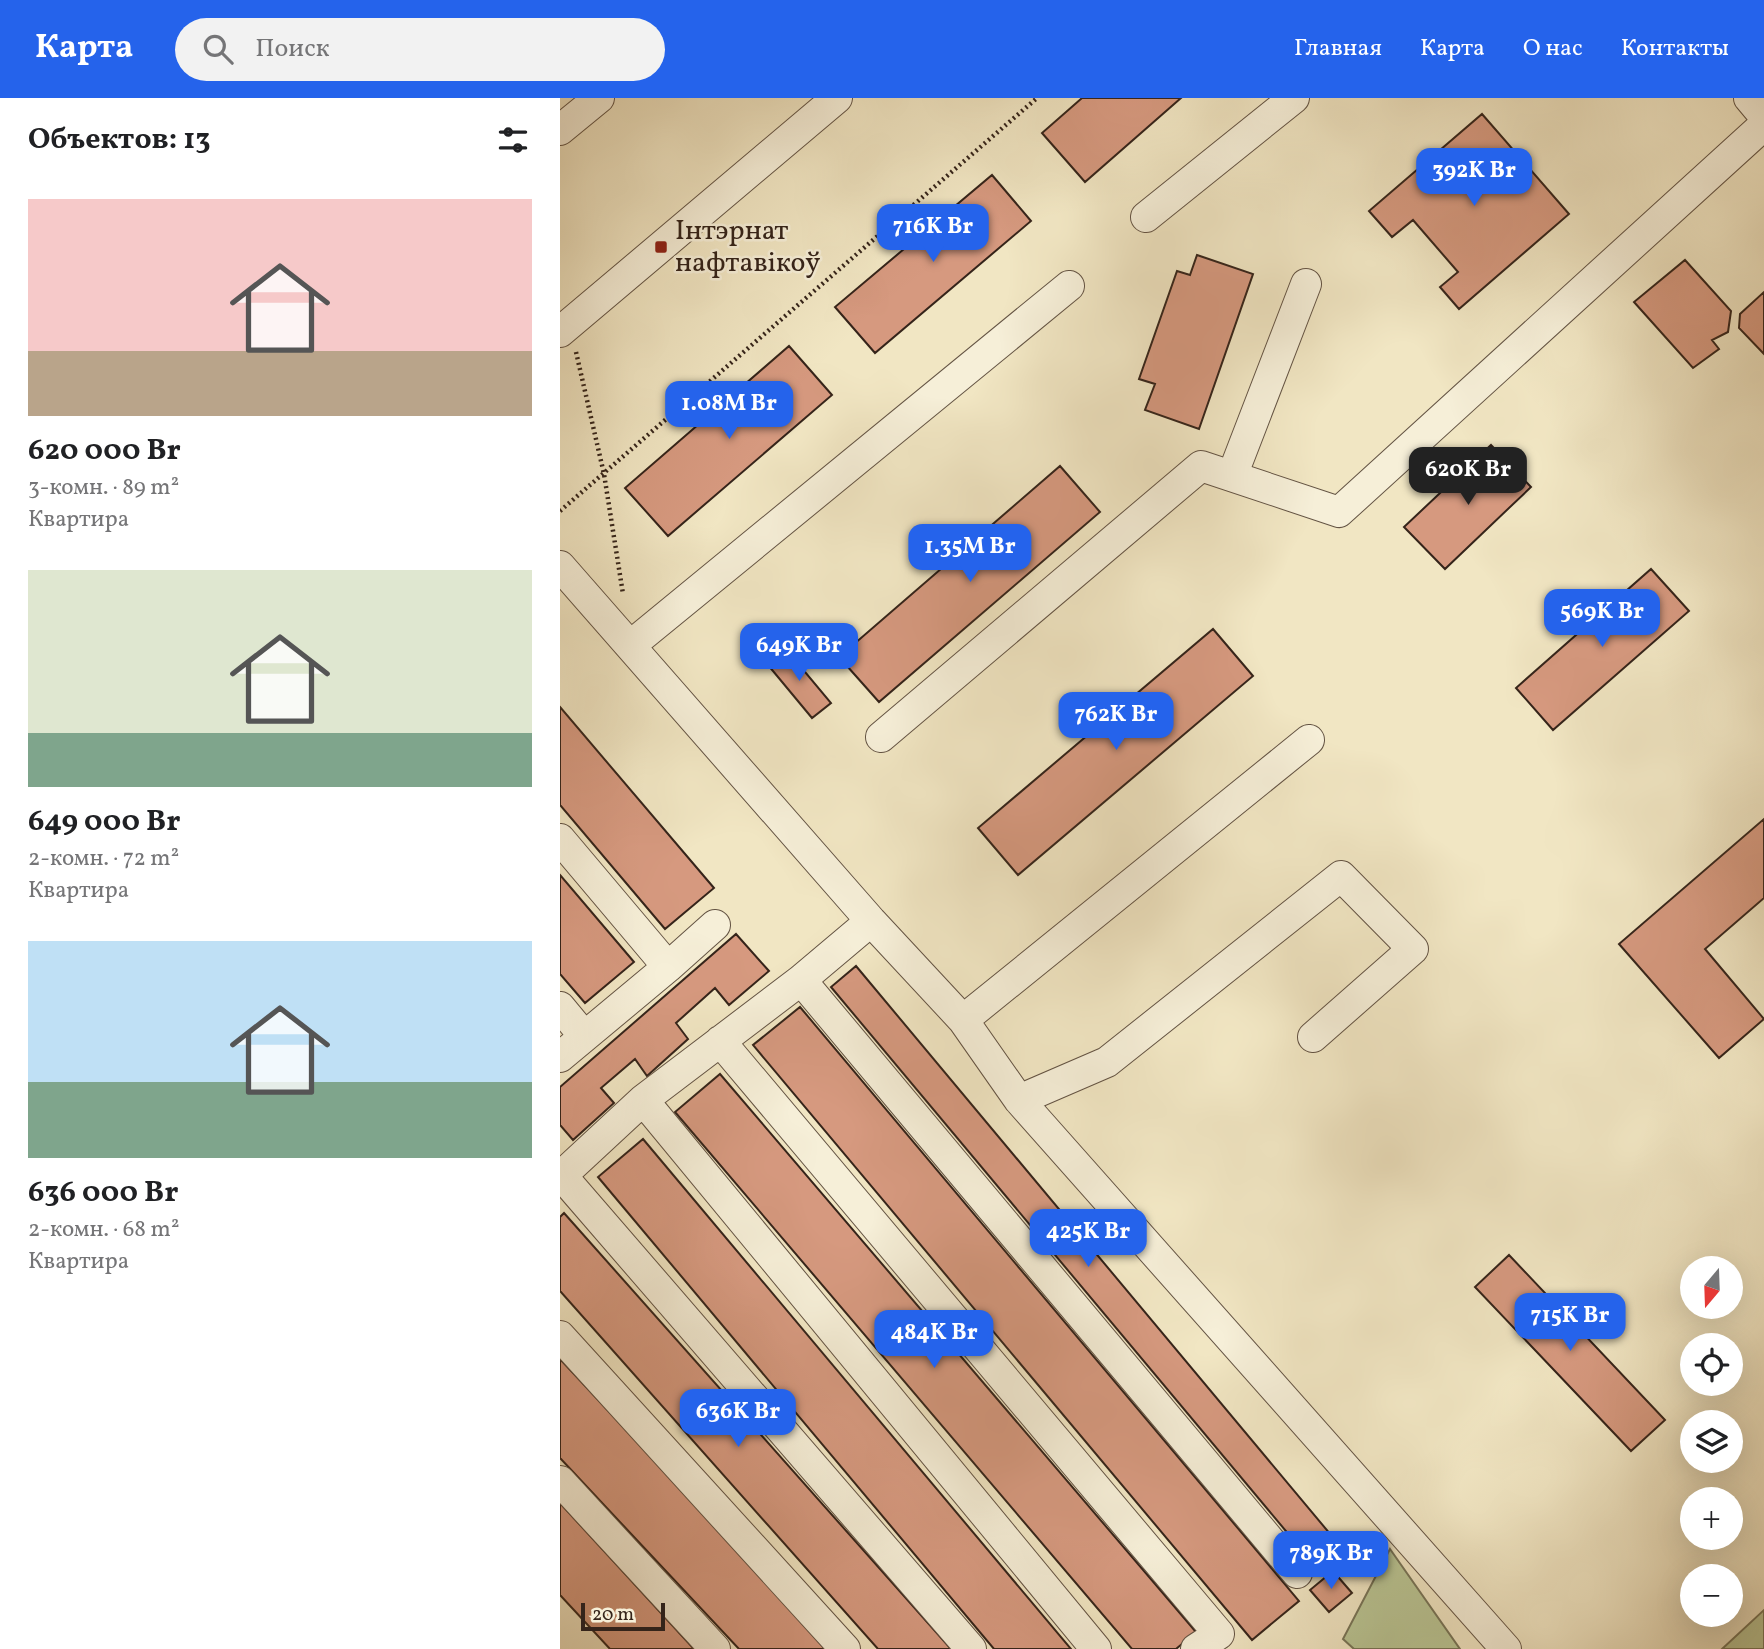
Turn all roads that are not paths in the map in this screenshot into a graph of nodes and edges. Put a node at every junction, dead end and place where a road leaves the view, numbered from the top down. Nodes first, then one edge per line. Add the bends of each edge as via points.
1 (599, 98) edge
2 (837, 98) edge
3 (1294, 98) edge
4 (1748, 98) edge
5 (1764, 116) edge
6 (1764, 125) edge
7 (560, 130) edge
8 (1146, 217) dead end
9 (1306, 284) dead end
10 (1069, 286) dead end
11 (565, 328) edge
12 (1232, 476) junction
13 (560, 566) edge
14 (631, 645) junction
15 (881, 737) dead end
16 (1308, 740) dead end
17 (560, 839) edge
18 (871, 921) junction
19 (715, 925) dead end
20 (668, 967) junction
21 (801, 980) junction
22 (560, 1007) edge
23 (963, 1020) junction
24 (584, 1036) junction
25 (1313, 1037) dead end
26 (720, 1041) junction
27 (560, 1057) edge
28 (643, 1100) junction
29 (1019, 1100) junction
30 (561, 1176) edge
31 (560, 1336) edge
32 (560, 1481) edge
33 (1297, 1573) dead end
34 (715, 1649) edge
35 (845, 1649) edge
36 (971, 1649) edge
37 (1096, 1649) edge
38 (1196, 1649) edge
39 (1506, 1649) edge

1 - 7 street
2 - 11 street
3 - 8 street
4 - 5 street
6 - 12 street via 1339,512
9 - 12 street
10 - 14 street
12 - 15 street via 1201,466
13 - 14 street
14 - 18 street
16 - 23 street
17 - 20 street
18 - 21 street
18 - 23 street
19 - 20 street
20 - 24 street
21 - 26 street
21 - 33 street
22 - 24 street
23 - 29 street
24 - 27 street
25 - 29 street via 1413,949 1341,876 1107,1062
26 - 28 street
26 - 38 street via 1219,1634
28 - 30 street
28 - 37 street
29 - 39 street
30 - 36 street
31 - 35 street
32 - 34 street

